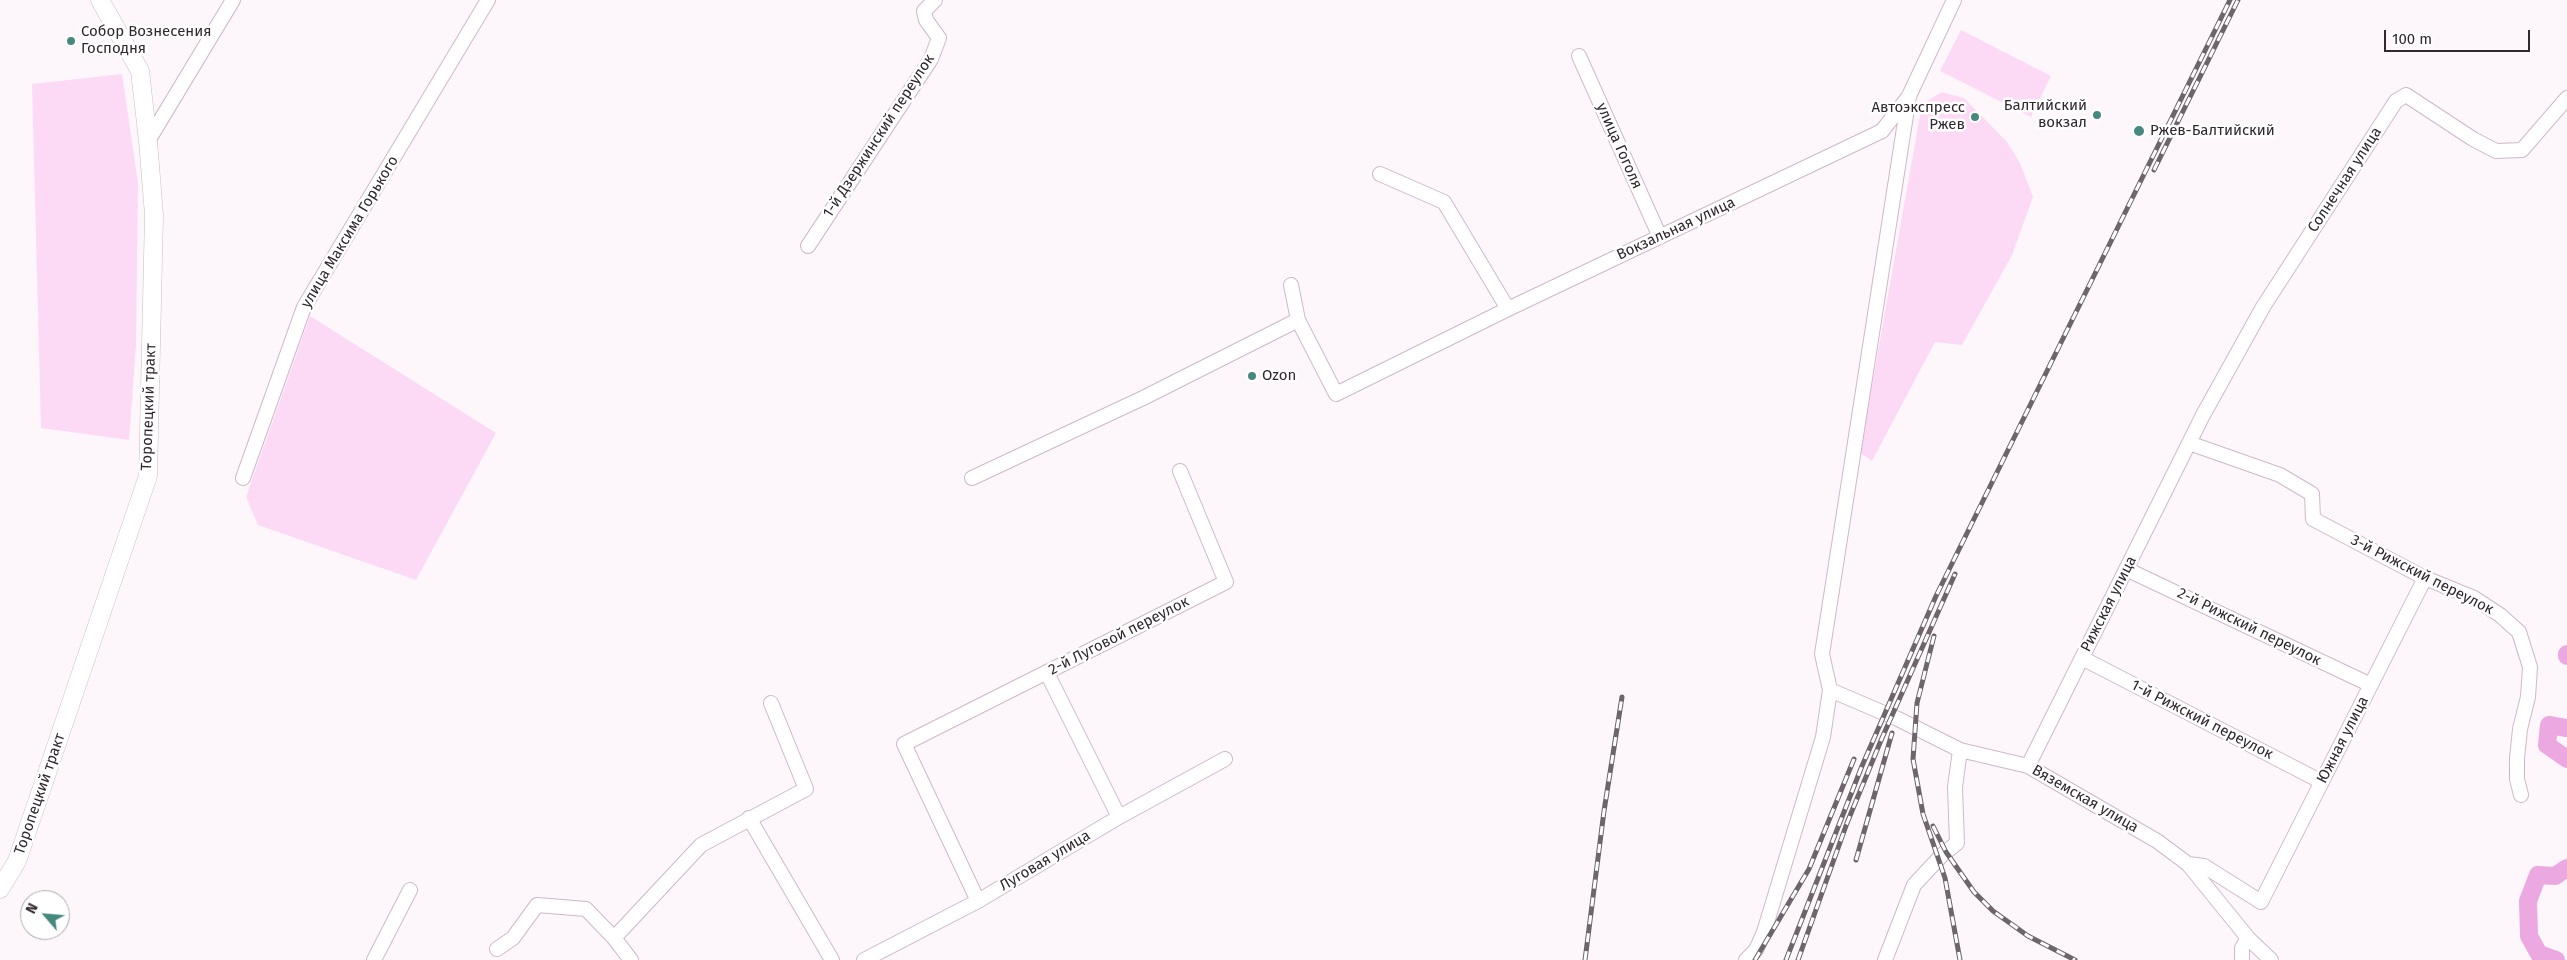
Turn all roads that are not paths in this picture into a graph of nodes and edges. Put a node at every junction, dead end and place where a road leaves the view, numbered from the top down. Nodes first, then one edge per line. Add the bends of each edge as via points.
1 (100, 0) edge
2 (233, 0) edge
3 (488, 0) edge
4 (935, 0) edge
5 (1954, 0) edge
6 (1579, 56) dead end
7 (1909, 96) junction
8 (2567, 98) edge
9 (148, 141) junction
10 (1380, 174) dead end
11 (1660, 237) junction
12 (808, 246) dead end
13 (1290, 285) dead end
14 (1508, 309) junction
15 (1298, 320) junction
16 (2189, 443) junction
17 (1180, 471) dead end
18 (243, 478) dead end
19 (972, 478) dead end
20 (2126, 569) junction
21 (2425, 578) junction
22 (2082, 658) junction
23 (1046, 673) junction
24 (2371, 686) junction
25 (1830, 690) junction
26 (771, 703) dead end
27 (1960, 750) junction
28 (1225, 760) dead end
29 (2028, 766) junction
30 (2322, 782) junction
31 (2521, 796) dead end
32 (1119, 817) junction
33 (749, 818) junction
34 (2188, 864) junction
35 (0, 889) edge
36 (410, 890) dead end
37 (978, 901) junction
38 (614, 938) junction
39 (2248, 938) junction
40 (497, 949) dead end
41 (374, 960) edge
42 (631, 960) edge
43 (832, 960) edge
44 (864, 960) edge
45 (1746, 960) edge
46 (1885, 960) edge
47 (2242, 960) edge
48 (2271, 960) edge

1 - 9 main road, Торопецкий тракт via 140,71
2 - 9 street
3 - 18 street, улица Максима Горького via 304,307
4 - 12 street, 1-й Дзержинский переулок via 924,11 926,20 939,38 931,59
5 - 7 street, Вокзальная улица
6 - 11 street, улица Гоголя
7 - 11 street, Вокзальная улица via 1882,131
7 - 25 street via 1822,654
8 - 16 street, Солнечная улица via 2522,150 2496,150 2473,139 2406,95 2396,101 2263,307
9 - 35 main road, Торопецкий тракт via 154,215 148,476 17,861
10 - 14 street via 1444,202
11 - 14 street, Вокзальная улица
13 - 15 street
14 - 15 street, Вокзальная улица via 1336,394
15 - 19 street via 1143,398
16 - 20 street, Рижская улица
16 - 21 street, 3-й Рижский переулок via 2280,475 2312,494 2313,519
17 - 23 street, 2-й Луговой переулок via 1226,582
20 - 22 street, Рижская улица
20 - 24 street, 2-й Рижский переулок
21 - 24 street, Южная улица
21 - 31 street, 3-й Рижский переулок via 2474,598 2500,614 2519,632 2530,667 2517,758
22 - 29 street, Рижская улица
22 - 30 street, 1-й Рижский переулок
23 - 32 street
23 - 37 street, 2-й Луговой переулок via 904,744
24 - 30 street, Южная улица
25 - 27 street, Вяземская улица
25 - 45 street via 1824,737 1764,932 1756,950
26 - 33 street via 806,788
27 - 29 street, Вяземская улица
27 - 46 street via 1955,787 1957,843 1914,885
28 - 32 street, Луговая улица
29 - 34 street, Вяземская улица via 2157,841
30 - 34 street, Южная улица via 2261,902 2204,866
32 - 37 street, Луговая улица
33 - 38 street via 701,845
33 - 43 street
34 - 39 street, Вяземская улица
36 - 41 street
37 - 44 street, Луговая улица
38 - 40 street via 586,909 536,904 514,938
38 - 42 street
39 - 47 street via 2242,948
39 - 48 street, Вяземская улица

